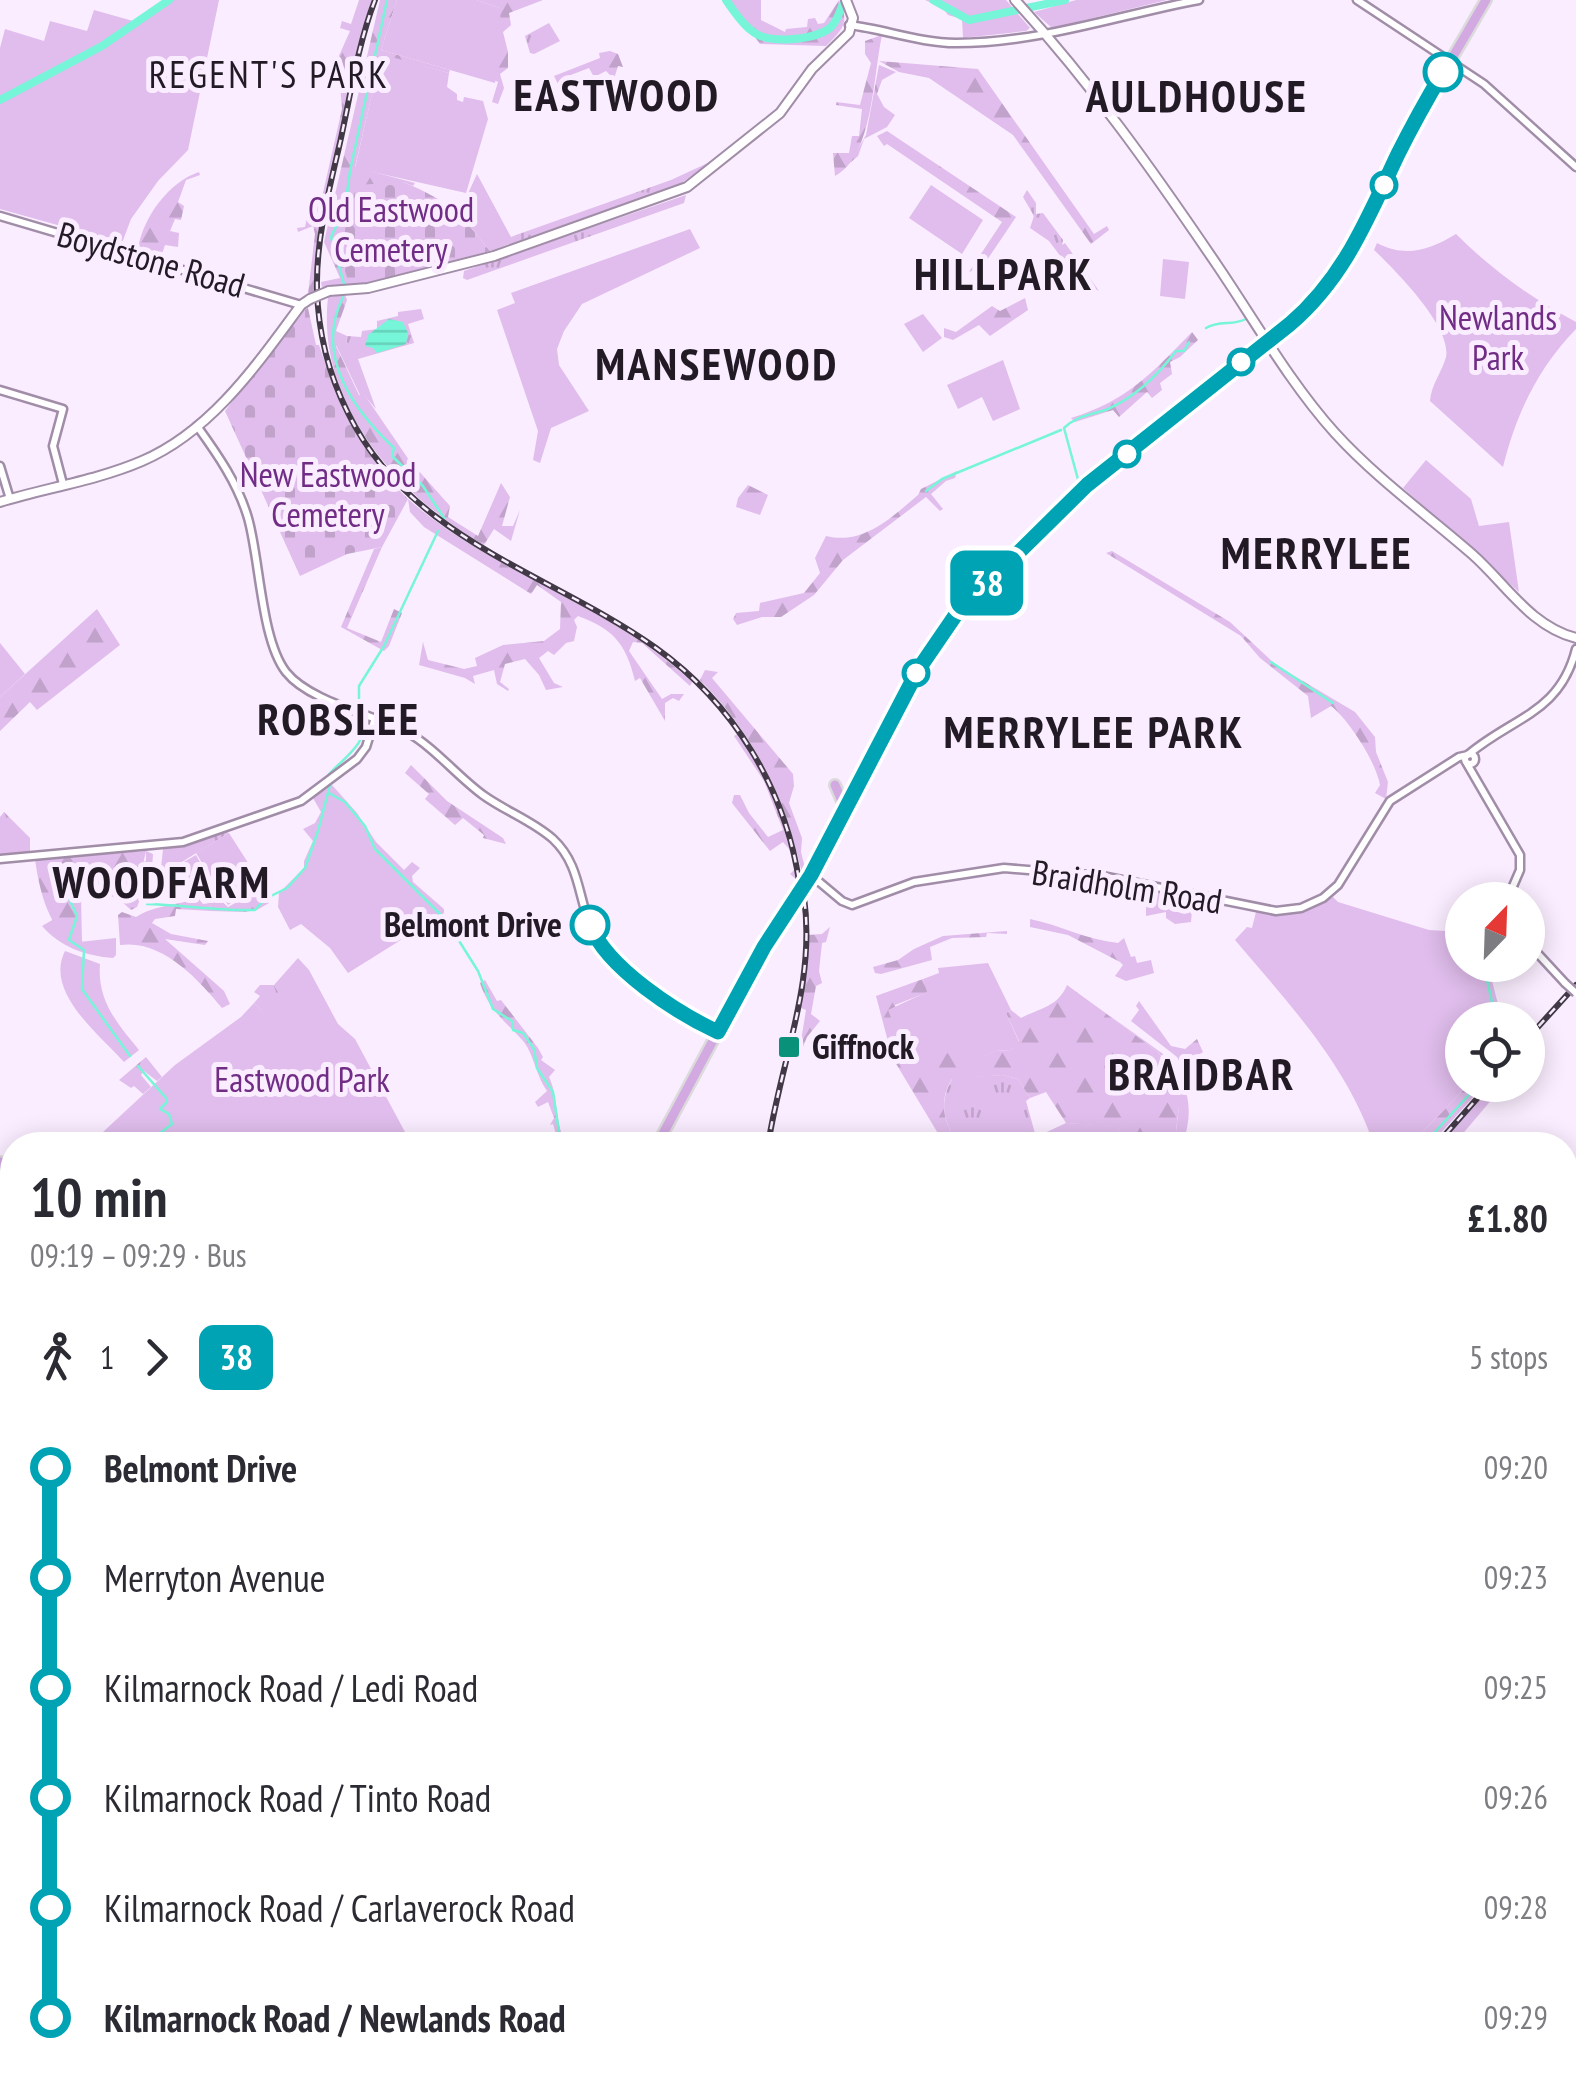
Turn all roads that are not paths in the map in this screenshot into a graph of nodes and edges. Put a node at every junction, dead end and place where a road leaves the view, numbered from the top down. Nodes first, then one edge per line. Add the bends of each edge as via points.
1 (1015, 0) edge
2 (1200, 0) edge
3 (1357, 0) edge
4 (1486, 0) edge
5 (845, 3) edge
6 (850, 25) junction
7 (1047, 36) junction
8 (1450, 60) junction
9 (1576, 167) edge
10 (0, 216) edge
11 (306, 302) junction
12 (1268, 341) junction
13 (0, 390) edge
14 (197, 426) junction
15 (0, 466) edge
16 (63, 484) junction
17 (5, 500) edge
18 (1576, 638) edge
19 (1576, 650) edge
20 (376, 718) junction
21 (1470, 759) junction
22 (834, 785) dead end
23 (844, 809) junction
24 (0, 859) edge
25 (808, 879) junction
26 (1515, 882) edge
27 (1545, 962) edge
28 (1576, 993) edge
29 (718, 1032) junction
30 (663, 1132) edge

1 - 7 main road
2 - 7 street
3 - 8 street
4 - 8 main road
5 - 6 main road
6 - 7 street via 950,43
6 - 11 main road, bridge via 780,113 683,189 494,256 368,288 329,291
7 - 12 main road via 1141,154
8 - 9 street
8 - 12 main road via 1343,266
10 - 11 street, Boydstone Road
11 - 14 main road
12 - 18 main road via 1344,442 1540,622
12 - 23 main road via 1067,504 977,592 918,670
13 - 16 street via 63,409 53,446
14 - 16 main road via 142,461
14 - 20 street via 246,513 277,658 302,686
15 - 17 street
16 - 17 main road
19 - 21 street via 1556,694
20 - 24 street via 362,753 301,801 182,842
20 - 29 street via 413,736 484,796 554,840 570,862 593,933 613,960
21 - 25 street, Braidholm Road via 1454,761 1394,798 1338,885 1318,902 1293,910 1102,876 1004,868 914,882 852,906
21 - 26 street via 1475,781 1520,854
22 - 23 main road
23 - 25 main road
25 - 29 main road, bridge
27 - 28 street, bridge
29 - 30 main road

